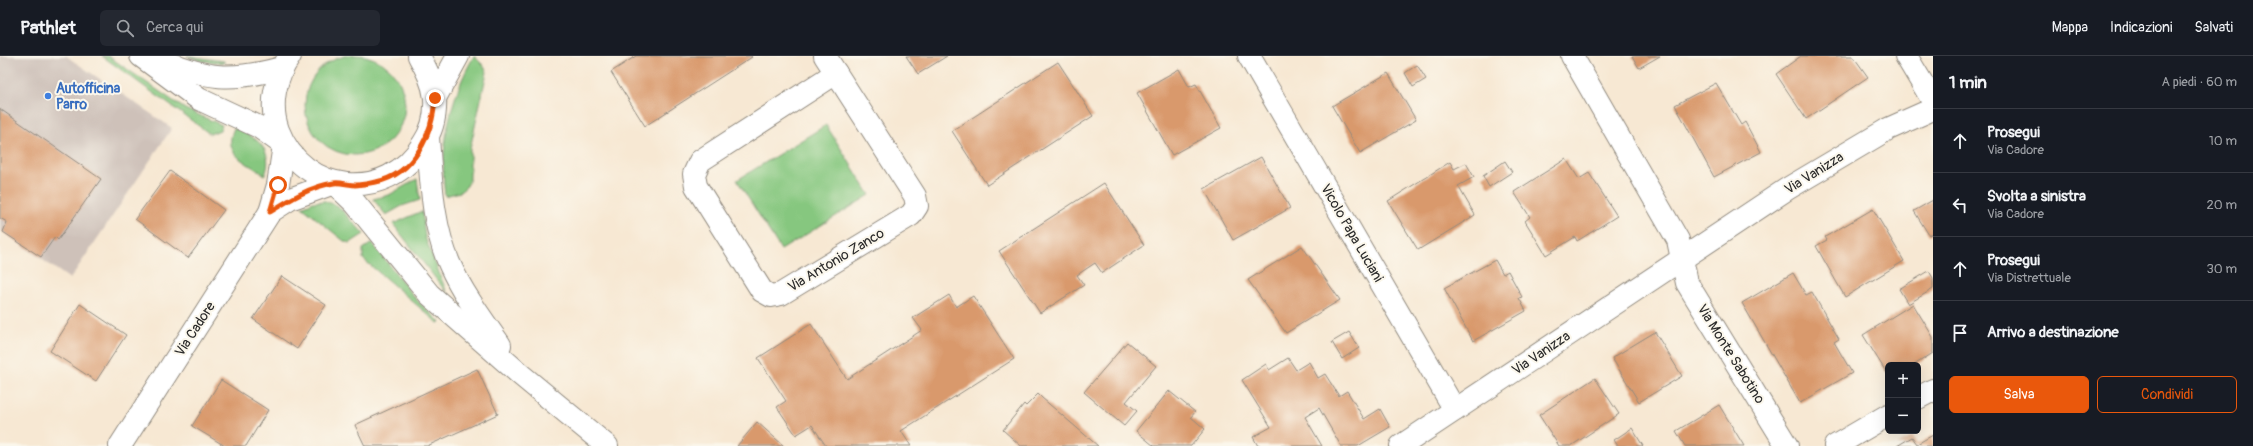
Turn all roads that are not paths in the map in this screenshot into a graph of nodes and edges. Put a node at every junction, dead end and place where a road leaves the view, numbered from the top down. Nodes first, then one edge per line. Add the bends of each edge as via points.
1 (141, 56) edge
2 (152, 56) edge
3 (419, 56) edge
4 (458, 56) edge
5 (1249, 56) edge
6 (1572, 56) edge
7 (1906, 56) edge
8 (286, 62) edge
9 (831, 65) edge
10 (435, 98) junction
11 (1933, 101) edge
12 (1933, 109) edge
13 (428, 137) junction
14 (284, 145) junction
15 (334, 183) junction
16 (270, 212) junction
17 (1681, 259) junction
18 (521, 375) junction
19 (1933, 390) edge
20 (1921, 396) edge
21 (1455, 410) junction
22 (1885, 417) edge
23 (120, 446) edge
24 (607, 446) edge
25 (1401, 446) edge
26 (1787, 446) edge
27 (1835, 446) edge

1 - 14 street via 199,100 259,127
2 - 8 street via 190,72 233,78 254,75
3 - 10 street via 430,75
4 - 10 street
5 - 21 street, Vicolo Papa Luciani
6 - 17 street via 1678,240
7 - 11 street
8 - 14 street via 274,94 274,120
9 - 9 street, Via Antonio Zanco via 700,161 694,174 696,186 762,291 771,296 781,294 911,215 916,206 915,196
10 - 13 street via 434,118
12 - 17 street, Via Vanizza via 1888,129 1843,155
13 - 15 street via 416,156 399,171 379,181 356,185
13 - 18 street via 431,186 439,235 450,264 466,297
14 - 15 street via 314,175
14 - 16 street, Via Cadore via 278,185
15 - 16 street, Via Cadore via 290,199
15 - 18 street via 355,203 428,294
16 - 23 street, Via Cadore
17 - 21 street, Via Vanizza
17 - 26 street, Via Monte Sabotino via 1687,283
18 - 24 street
19 - 20 street
21 - 25 street, Via Vanizza
22 - 27 street

